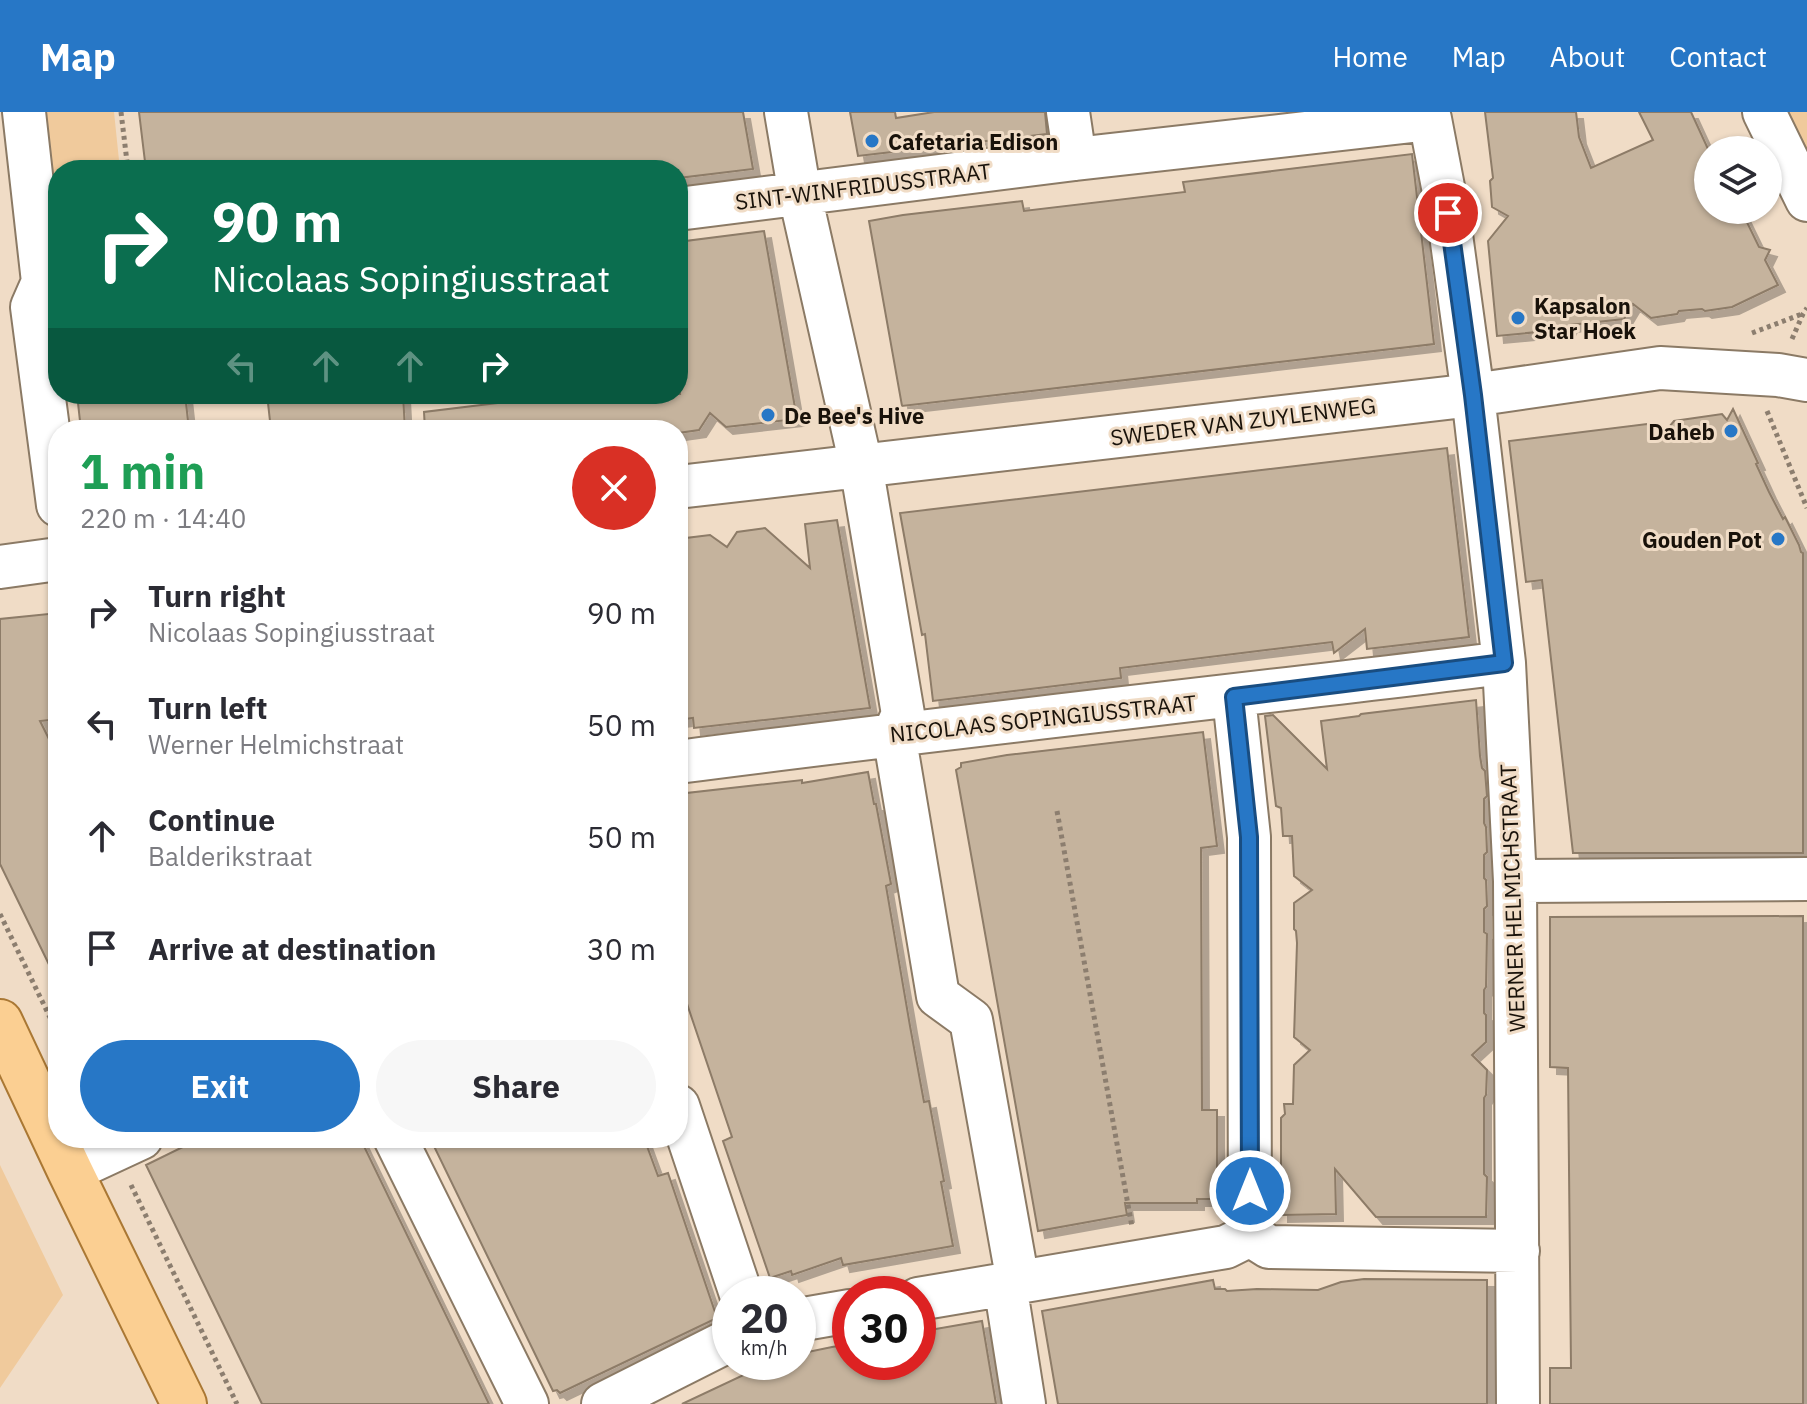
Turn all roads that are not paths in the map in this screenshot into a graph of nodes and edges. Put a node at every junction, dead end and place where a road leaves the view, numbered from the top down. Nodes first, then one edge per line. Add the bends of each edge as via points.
1 (24, 112) edge
2 (786, 112) edge
3 (1068, 112) edge
4 (1764, 112) edge
5 (1428, 115) edge
6 (1075, 159) junction
7 (800, 195) junction
8 (1807, 200) edge
9 (688, 208) edge
10 (48, 263) edge
11 (48, 286) edge
12 (1807, 380) edge
13 (1473, 395) junction
14 (48, 429) edge
15 (861, 465) junction
16 (688, 486) edge
17 (48, 560) edge
18 (0, 567) edge
19 (1504, 663) junction
20 (1234, 697) junction
21 (894, 734) junction
22 (688, 761) edge
23 (1807, 879) edge
24 (1515, 881) junction
25 (0, 1022) edge
26 (48, 1124) edge
27 (688, 1136) edge
28 (59, 1148) edge
29 (121, 1148) edge
30 (400, 1148) edge
31 (70, 1171) junction
32 (1250, 1235) junction
33 (1518, 1251) junction
34 (735, 1276) edge
35 (1012, 1283) junction
36 (936, 1296) edge
37 (712, 1349) edge
38 (184, 1404) edge
39 (527, 1404) edge
40 (603, 1404) edge
41 (1024, 1404) edge
42 (1518, 1404) edge

1 - 10 street
2 - 7 street
3 - 6 street
4 - 8 street
5 - 6 street, SINT-WINFRIDUSSTRAAT
5 - 13 street, WERNER HELMICHSTRAAT via 1448,213
6 - 7 street, SINT-WINFRIDUSSTRAAT
7 - 9 street, SINT-WINFRIDUSSTRAAT
7 - 15 street
11 - 14 street via 32,307
12 - 13 street, SWEDER VAN ZUYLENWEG via 1660,368
13 - 15 street, SWEDER VAN ZUYLENWEG
13 - 19 street, WERNER HELMICHSTRAAT
15 - 16 street, SWEDER VAN ZUYLENWEG
15 - 21 street via 903,714
17 - 18 street
19 - 20 street, NICOLAAS SOPINGIUSSTRAAT
19 - 24 street, WERNER HELMICHSTRAAT
20 - 21 street, NICOLAAS SOPINGIUSSTRAAT
20 - 32 street via 1249,837
21 - 22 street, NICOLAAS SOPINGIUSSTRAAT
21 - 35 street via 938,996 971,1020
23 - 24 street
24 - 33 street, WERNER HELMICHSTRAAT
25 - 26 main road
27 - 34 street
28 - 31 main road
29 - 31 street
30 - 39 street
31 - 38 main road
32 - 33 street via 1269,1247
32 - 35 street via 1226,1247
33 - 42 street, WERNER HELMICHSTRAAT
35 - 36 street
35 - 41 street
37 - 40 street

